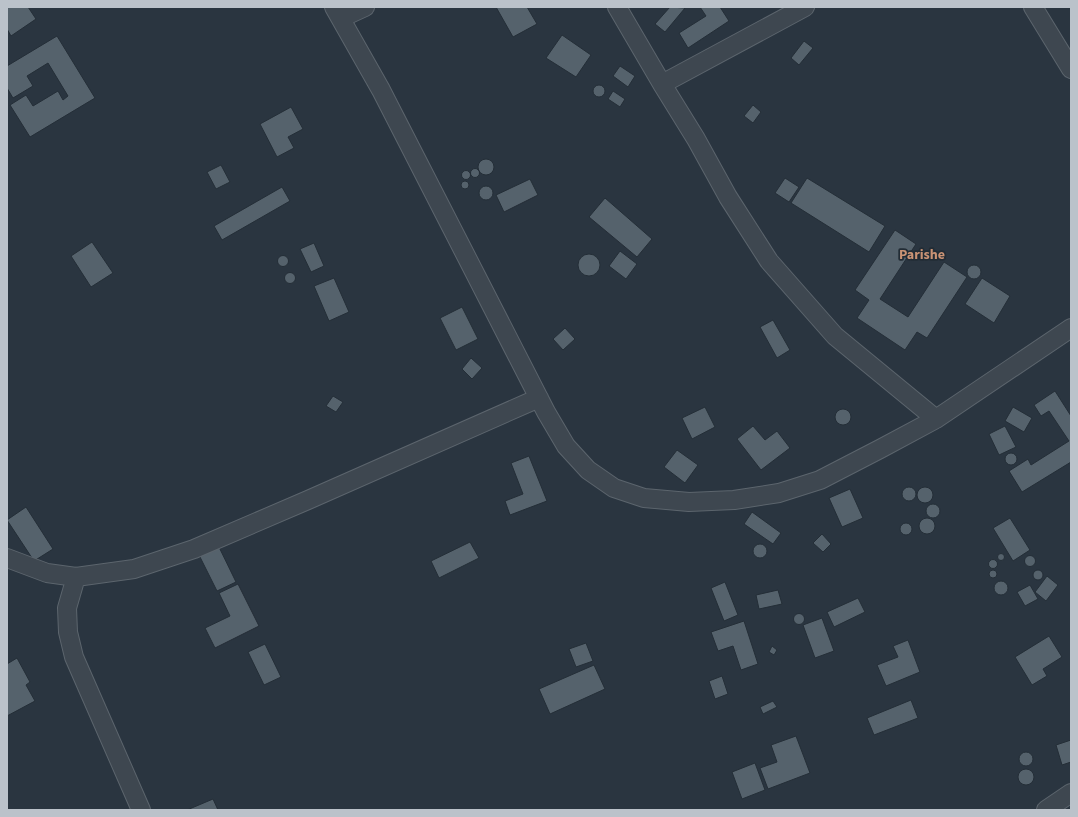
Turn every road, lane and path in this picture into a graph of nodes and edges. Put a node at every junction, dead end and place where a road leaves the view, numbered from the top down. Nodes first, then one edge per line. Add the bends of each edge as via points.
1 (365, 7) edge
2 (618, 7) edge
3 (806, 7) edge
4 (1033, 7) edge
5 (338, 13) edge
6 (1071, 69) edge
7 (662, 84) junction
8 (1071, 328) edge
9 (539, 398) junction
10 (936, 419) junction
11 (7, 558) edge
12 (76, 578) junction
13 (1071, 793) edge
14 (141, 810) edge
15 (1046, 810) edge

1 - 5 street
2 - 7 street
3 - 7 street
4 - 6 street
5 - 9 street via 381,90
7 - 10 street via 769,261 835,336
8 - 10 street
9 - 10 street via 566,446 588,470 614,488 644,498 689,502 734,500 779,493 820,480
9 - 12 street via 194,549 134,569
11 - 12 street via 47,573
12 - 14 street via 67,608 68,632 74,657
13 - 15 street

